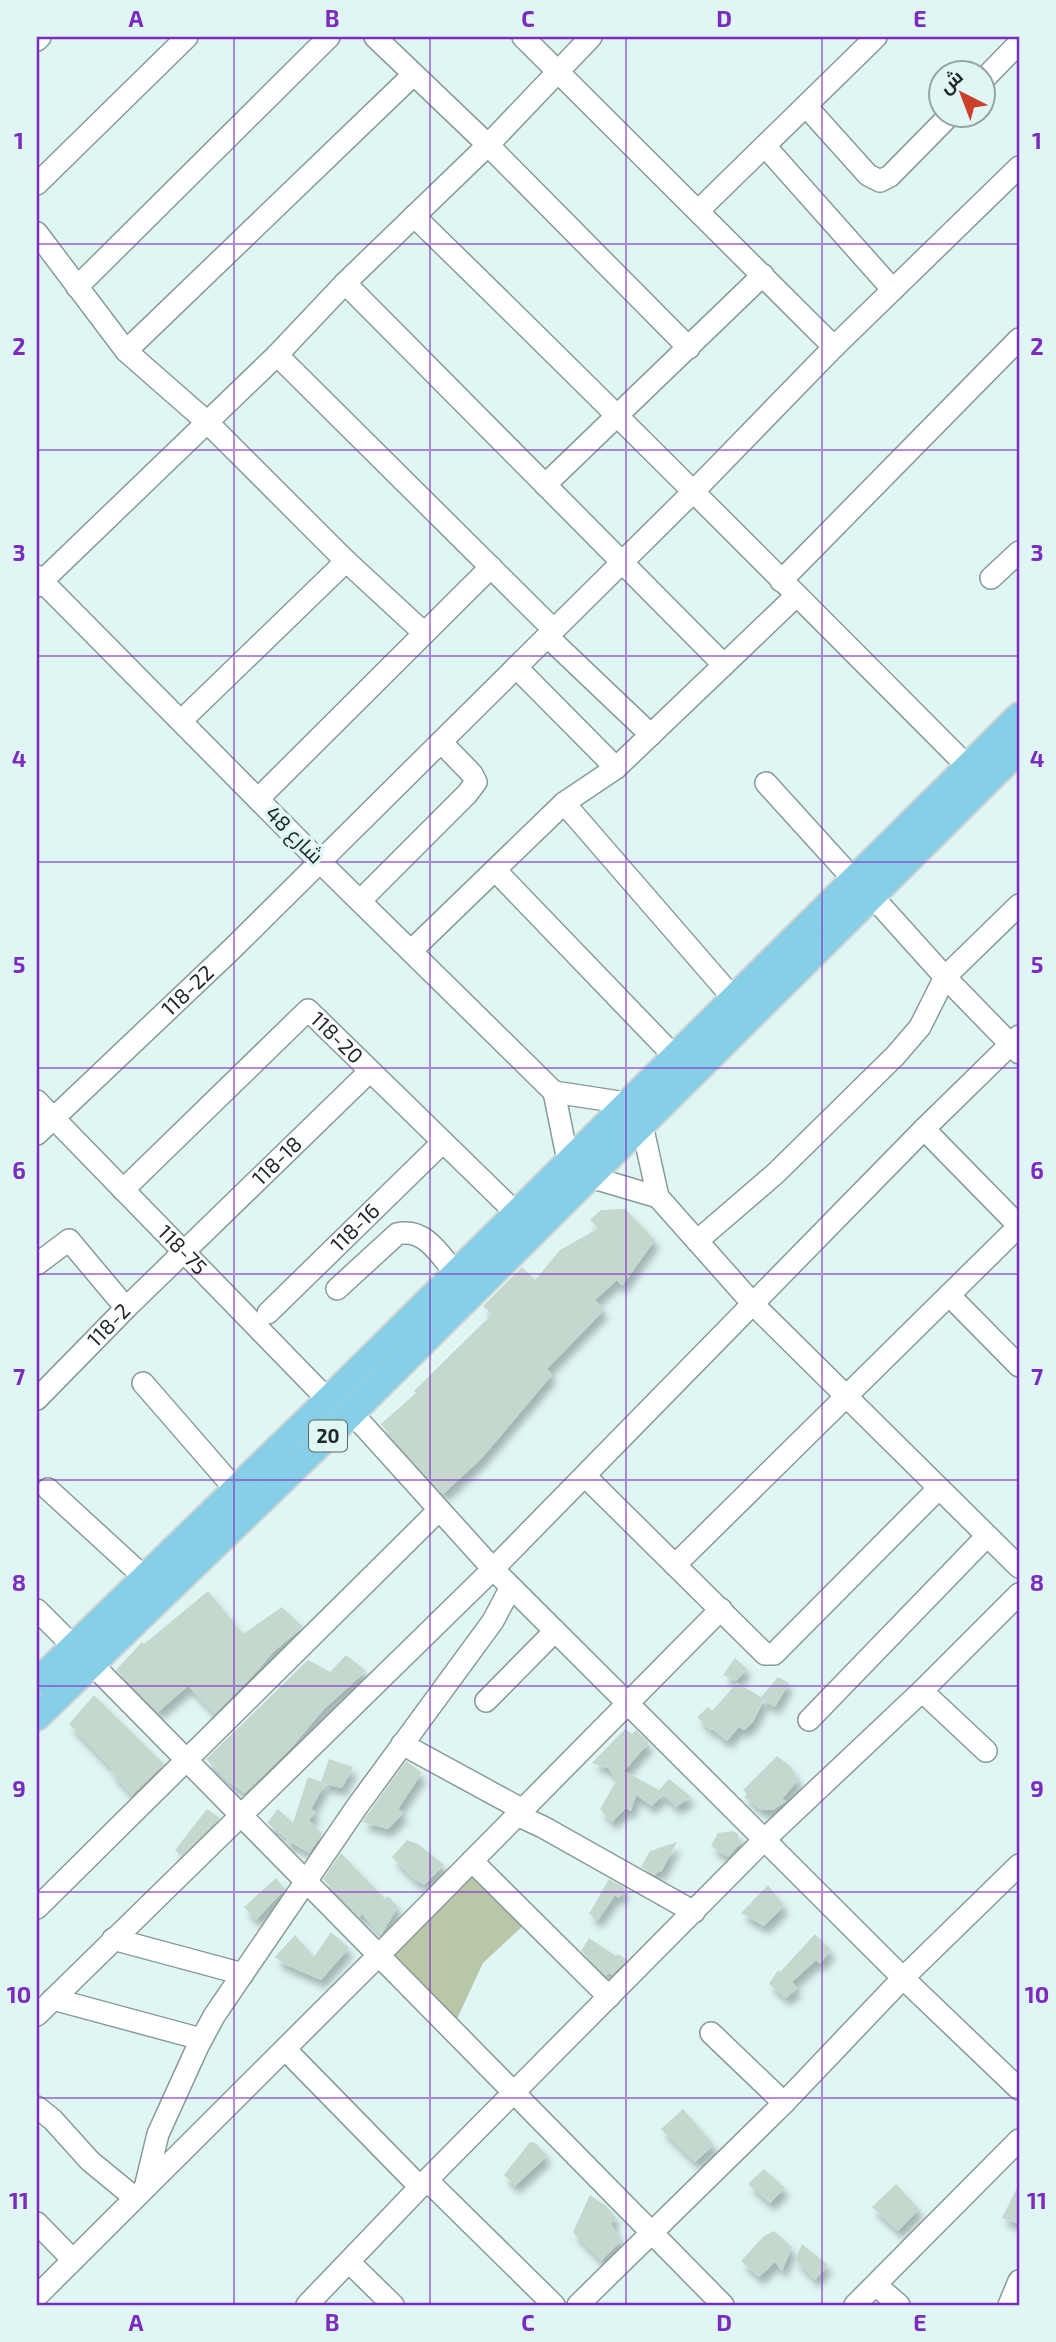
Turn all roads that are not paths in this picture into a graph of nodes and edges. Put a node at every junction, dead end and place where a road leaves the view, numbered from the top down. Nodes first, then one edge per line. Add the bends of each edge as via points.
1 (187, 37) edge
2 (329, 37) edge
3 (375, 37) edge
4 (523, 37) edge
5 (591, 37) edge
6 (876, 37) edge
7 (1019, 43) edge
8 (996, 66) edge
9 (556, 71) junction
10 (413, 75) junction
11 (806, 106) junction
12 (934, 130) edge
13 (488, 145) junction
14 (765, 146) junction
15 (1017, 174) edge
16 (37, 184) edge
17 (698, 211) junction
18 (414, 216) junction
19 (37, 233) edge
20 (763, 275) junction
21 (345, 283) junction
22 (77, 287) junction
23 (893, 290) junction
24 (1019, 340) edge
25 (834, 347) junction
26 (689, 348) junction
27 (126, 351) junction
28 (277, 355) junction
29 (619, 415) junction
30 (207, 422) junction
31 (545, 485) junction
32 (693, 492) junction
33 (1019, 552) edge
34 (345, 560) junction
35 (622, 562) junction
36 (491, 567) junction
37 (991, 578) dead end
38 (38, 581) edge
39 (781, 581) junction
40 (797, 595) junction
41 (551, 633) junction
42 (424, 634) junction
43 (724, 666) junction
44 (516, 667) junction
45 (1019, 716) edge
46 (181, 720) junction
47 (651, 735) junction
48 (441, 742) junction
49 (1019, 750) edge
50 (616, 768) junction
51 (969, 768) junction
52 (766, 783) dead end
53 (258, 799) junction
54 (564, 803) junction
55 (320, 862) junction
56 (495, 870) junction
57 (864, 888) junction
58 (360, 901) junction
59 (1019, 905) edge
60 (411, 951) junction
61 (945, 977) junction
62 (733, 998) junction
63 (1016, 1045) edge
64 (674, 1056) junction
65 (370, 1071) junction
66 (554, 1092) junction
67 (37, 1101) edge
68 (626, 1103) junction
69 (53, 1118) junction
70 (642, 1125) junction
71 (925, 1129) junction
72 (37, 1134) edge
73 (443, 1142) junction
74 (568, 1161) junction
75 (590, 1177) junction
76 (124, 1190) junction
77 (658, 1197) junction
78 (517, 1214) junction
79 (1019, 1226) edge
80 (697, 1241) junction
81 (184, 1252) junction
82 (37, 1264) edge
83 (456, 1274) junction
84 (337, 1289) dead end
85 (949, 1295) junction
86 (754, 1305) junction
87 (126, 1308) junction
88 (268, 1313) dead end
89 (1019, 1366) edge
90 (143, 1383) dead end
91 (845, 1395) junction
92 (37, 1399) edge
93 (328, 1400) junction
94 (352, 1413) junction
95 (585, 1476) junction
96 (939, 1488) junction
97 (48, 1489) dead end
98 (236, 1490) junction
99 (438, 1511) junction
100 (987, 1536) junction
101 (676, 1565) junction
102 (1019, 1567) edge
103 (493, 1569) junction
104 (145, 1578) junction
105 (511, 1587) junction
106 (1019, 1594) edge
107 (721, 1609) junction
108 (37, 1610) edge
109 (555, 1631) junction
110 (83, 1655) junction
111 (37, 1682) edge
112 (922, 1691) junction
113 (486, 1701) dead end
114 (627, 1704) junction
115 (37, 1717) edge
116 (809, 1720) dead end
117 (402, 1744) junction
118 (986, 1751) dead end
119 (187, 1762) junction
120 (520, 1813) junction
121 (239, 1815) junction
122 (765, 1839) junction
123 (472, 1861) junction
124 (1019, 1865) edge
125 (305, 1882) junction
126 (37, 1908) edge
127 (694, 1912) junction
128 (113, 1939) junction
129 (378, 1956) junction
130 (243, 1974) junction
131 (903, 1978) junction
132 (610, 1997) junction
133 (53, 1999) junction
134 (37, 2015) edge
135 (711, 2033) dead end
136 (201, 2039) junction
137 (285, 2049) junction
138 (1019, 2089) edge
139 (514, 2094) junction
140 (784, 2103) junction
141 (37, 2107) edge
142 (1019, 2140) edge
143 (424, 2184) junction
144 (140, 2193) junction
145 (37, 2223) edge
146 (650, 2232) junction
147 (73, 2260) junction
148 (349, 2262) junction
149 (1019, 2281) edge
150 (876, 2285) junction
151 (37, 2296) edge
152 (307, 2305) edge
153 (393, 2305) edge
154 (554, 2305) edge
155 (578, 2305) edge
156 (723, 2305) edge
157 (855, 2305) edge
158 (899, 2305) edge
159 (1009, 2305) edge

1 - 16 street
2 - 22 street
3 - 10 street
4 - 9 street
5 - 9 street
6 - 11 street
7 - 8 street
9 - 13 street
9 - 17 street
10 - 13 street
10 - 27 street
11 - 12 street via 868,175 880,181
11 - 14 street
13 - 18 street
13 - 26 street
14 - 17 street
14 - 23 street
15 - 23 street, 118-22
17 - 20 street
18 - 21 street
18 - 29 street
19 - 22 street
20 - 25 street
20 - 26 street
21 - 28 street
21 - 31 street
22 - 27 street
23 - 25 street, 118-22
24 - 39 street
25 - 32 street, 118-22
26 - 29 street
27 - 30 street
28 - 30 street
28 - 36 street
29 - 31 street
29 - 32 street
30 - 34 street
30 - 38 street
31 - 35 street
32 - 35 street, 118-22
32 - 39 street
33 - 37 street
34 - 42 street
34 - 46 street
35 - 41 street, 118-22
35 - 43 street
36 - 41 street
36 - 42 street
38 - 46 street, شارع 48
39 - 40 street
40 - 43 street
40 - 51 street
41 - 44 street, 118-22
41 - 47 street
42 - 53 street
43 - 47 street
44 - 48 street, 118-22
44 - 50 street
45 - 51 main road
46 - 53 street, شارع 48
47 - 50 street
48 - 55 street, 118-22
48 - 58 street via 476,782
49 - 57 main road
50 - 54 street
51 - 57 main road
52 - 57 street
53 - 55 street, شارع 48
54 - 56 street
54 - 62 street
55 - 58 street, شارع 48
55 - 69 street, 118-22
56 - 60 street
56 - 64 street
57 - 61 street
57 - 62 main road
57 - 70 main road
58 - 60 street, شارع 48
59 - 61 street
60 - 66 street, شارع 48
61 - 63 street
61 - 80 street via 920,1027 895,1056 776,1173
62 - 64 main road
63 - 71 street
64 - 68 main road
65 - 73 street, 118-20
65 - 76 street, 118-20 via 308,1010
65 - 81 street, 118-18
66 - 68 street
66 - 74 street
67 - 69 street, 118-75
68 - 74 main road, 20
69 - 72 street, 118-22
69 - 76 street, 118-75
70 - 75 main road, 20
70 - 77 street
71 - 79 street
71 - 86 street
73 - 78 street, 118-20
73 - 88 street, 118-16
74 - 78 main road, 20
75 - 77 street
75 - 94 main road, 20
76 - 81 street, 118-75
77 - 80 street
78 - 83 main road, 20
79 - 85 street
80 - 86 street
81 - 87 street, 118-2
81 - 93 street, 118-75
82 - 87 street via 69,1240
83 - 84 street via 431,1244 406,1232 397,1234
83 - 93 main road, 20
85 - 89 street
85 - 91 street
86 - 91 street
86 - 95 street
87 - 92 street, 118-2
90 - 98 street
91 - 96 street
91 - 101 street
93 - 98 main road, 20
94 - 99 street
94 - 110 main road, 20
95 - 101 street
95 - 103 street
96 - 100 street
96 - 107 street via 774,1654 765,1654
97 - 104 street
98 - 104 main road, 20
99 - 103 street
99 - 119 street
100 - 102 street
100 - 116 street
101 - 107 street
103 - 105 street
103 - 121 street
104 - 110 main road, 20
105 - 109 street
105 - 117 street via 493,1621
106 - 112 street
107 - 114 street
108 - 110 street
109 - 113 street
109 - 114 street
110 - 111 main road, 20
110 - 115 main road, 20
110 - 119 street
112 - 118 street
112 - 122 street
114 - 120 street
114 - 122 street
117 - 120 street
117 - 125 street
119 - 121 street
119 - 126 street
120 - 123 street
120 - 127 street
121 - 125 street
121 - 128 street
122 - 127 street
122 - 131 street
123 - 129 street
123 - 132 street
124 - 131 street
125 - 129 street
125 - 130 street
127 - 132 street
128 - 130 street
128 - 133 street
129 - 137 street
129 - 139 street
130 - 136 street
131 - 138 street
131 - 140 street
132 - 139 street
133 - 134 street
133 - 136 street
135 - 140 street
136 - 144 street via 158,2134
137 - 143 street
137 - 144 street
139 - 143 street
139 - 146 street
140 - 146 street
141 - 144 street via 90,2161
142 - 150 street
143 - 148 street
143 - 154 street
144 - 147 street
145 - 147 street
146 - 155 street
146 - 156 street
147 - 151 street
148 - 152 street
148 - 153 street
149 - 159 street
150 - 157 street
150 - 158 street

